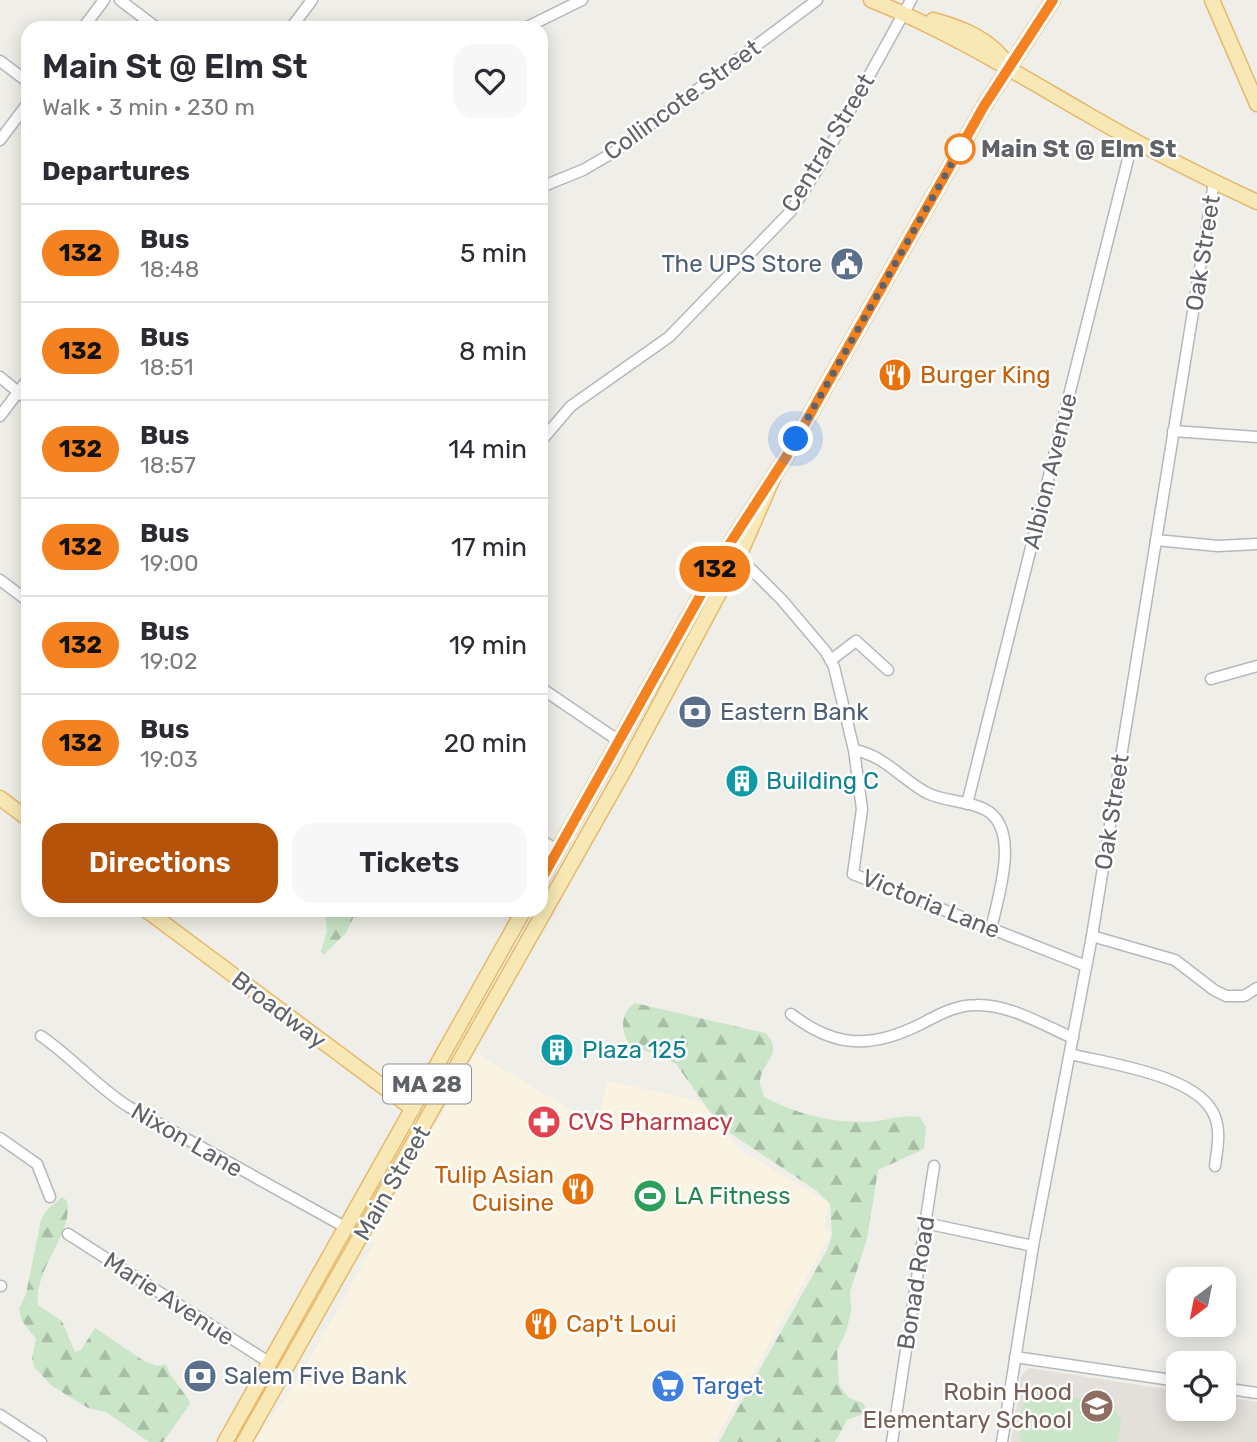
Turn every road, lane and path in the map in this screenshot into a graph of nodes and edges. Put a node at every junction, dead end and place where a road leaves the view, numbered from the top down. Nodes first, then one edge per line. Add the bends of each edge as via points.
1 (104, 0) edge
2 (120, 0) edge
3 (312, 0) edge
4 (582, 0) edge
5 (817, 0) edge
6 (871, 0) edge
7 (1053, 0) edge
8 (1212, 0) edge
9 (909, 10) edge
10 (88, 21) edge
11 (148, 21) edge
12 (296, 21) edge
13 (539, 21) edge
14 (0, 61) edge
15 (1009, 67) junction
16 (21, 77) edge
17 (1257, 104) edge
18 (21, 112) edge
19 (1133, 139) junction
20 (0, 140) edge
21 (1214, 182) junction
22 (548, 184) edge
23 (1257, 202) edge
24 (0, 377) edge
25 (21, 387) edge
26 (18, 391) junction
27 (21, 394) edge
28 (0, 416) edge
29 (548, 427) edge
30 (1173, 430) junction
31 (1257, 437) edge
32 (1156, 540) junction
33 (1257, 544) edge
34 (733, 552) junction
35 (0, 580) edge
36 (21, 596) edge
37 (673, 644) junction
38 (684, 658) junction
39 (831, 660) junction
40 (1257, 666) edge
41 (888, 670) dead end
42 (1211, 679) dead end
43 (548, 693) edge
44 (619, 741) junction
45 (854, 750) junction
46 (598, 778) junction
47 (0, 798) edge
48 (608, 799) junction
49 (967, 804) junction
50 (21, 814) edge
51 (548, 844) edge
52 (557, 850) junction
53 (548, 867) edge
54 (548, 905) edge
55 (155, 917) edge
56 (520, 917) edge
57 (541, 917) edge
58 (991, 929) junction
59 (1092, 936) junction
60 (1086, 966) junction
61 (1257, 988) edge
62 (790, 1014) dead end
63 (41, 1036) dead end
64 (1073, 1038) junction
65 (1070, 1054) junction
66 (413, 1109) junction
67 (0, 1138) edge
68 (934, 1166) dead end
69 (1215, 1166) dead end
70 (50, 1197) dead end
71 (925, 1223) junction
72 (345, 1227) junction
73 (68, 1234) dead end
74 (1033, 1246) junction
75 (1015, 1357) junction
76 (270, 1363) junction
77 (1166, 1379) edge
78 (1236, 1390) edge
79 (1257, 1393) edge
80 (0, 1415) edge
81 (41, 1442) edge
82 (225, 1442) edge
83 (244, 1442) edge
84 (892, 1442) edge
85 (1002, 1442) edge

1 - 10 street
2 - 11 street
3 - 12 street
4 - 13 street
5 - 22 street, Collincote Street via 614,152
6 - 9 main road
7 - 15 main road, Main Street / MA 28
8 - 17 main road
9 - 15 main road
9 - 29 street, Central Street via 791,211 669,337
14 - 16 street
15 - 19 main road
15 - 34 main road, Main Street / MA 28
18 - 20 street
19 - 21 main road
19 - 49 street, Albion Avenue
21 - 23 main road
21 - 30 street, Oak Street
24 - 26 street
25 - 26 street
26 - 27 street
26 - 28 street
30 - 31 street
30 - 32 street, Oak Street
32 - 33 street via 1218,546
32 - 59 street, Oak Street
34 - 37 main road, Main Street / MA 28
34 - 38 main road, Main Street / MA 28
34 - 39 street via 770,586
35 - 36 street
37 - 38 main road
37 - 44 main road, Main Street / MA 28
38 - 48 main road, Main Street / MA 28
39 - 41 street via 856,641
39 - 45 street
40 - 42 street
43 - 44 street
44 - 46 main road, Main Street / MA 28
45 - 49 street via 876,755 930,794
45 - 58 street, Victoria Lane via 862,818 853,874
46 - 48 main road via 597,791
46 - 52 main road, Main Street / MA 28
47 - 50 main road
48 - 54 main road, Main Street / MA 28
49 - 58 street via 992,814 1004,833
51 - 52 street
52 - 53 main road, Main Street / MA 28
55 - 66 main road, Broadway
56 - 66 main road, Main Street / MA 28
57 - 83 main road, Main Street / MA 28
58 - 60 street, Victoria Lane
59 - 60 street, Oak Street
59 - 61 street via 1175,960 1226,996 1244,996
60 - 64 street, Oak Street
62 - 64 street via 822,1035 866,1041 892,1037 955,1008 985,1005
63 - 72 street, Nixon Lane via 129,1107
64 - 65 street, Oak Street
65 - 69 street via 1178,1083 1197,1093 1217,1124
65 - 74 street, Oak Street
66 - 72 main road, Main Street / MA 28
67 - 70 street via 37,1164
68 - 71 street, Bonad Road
71 - 74 street
71 - 84 street, Bonad Road
72 - 76 main road, Main Street / MA 28
73 - 76 street, Marie Avenue
74 - 75 street, Oak Street
75 - 77 street
75 - 85 street, Oak Street
76 - 82 main road, Main Street / MA 28
78 - 79 street
80 - 81 street

